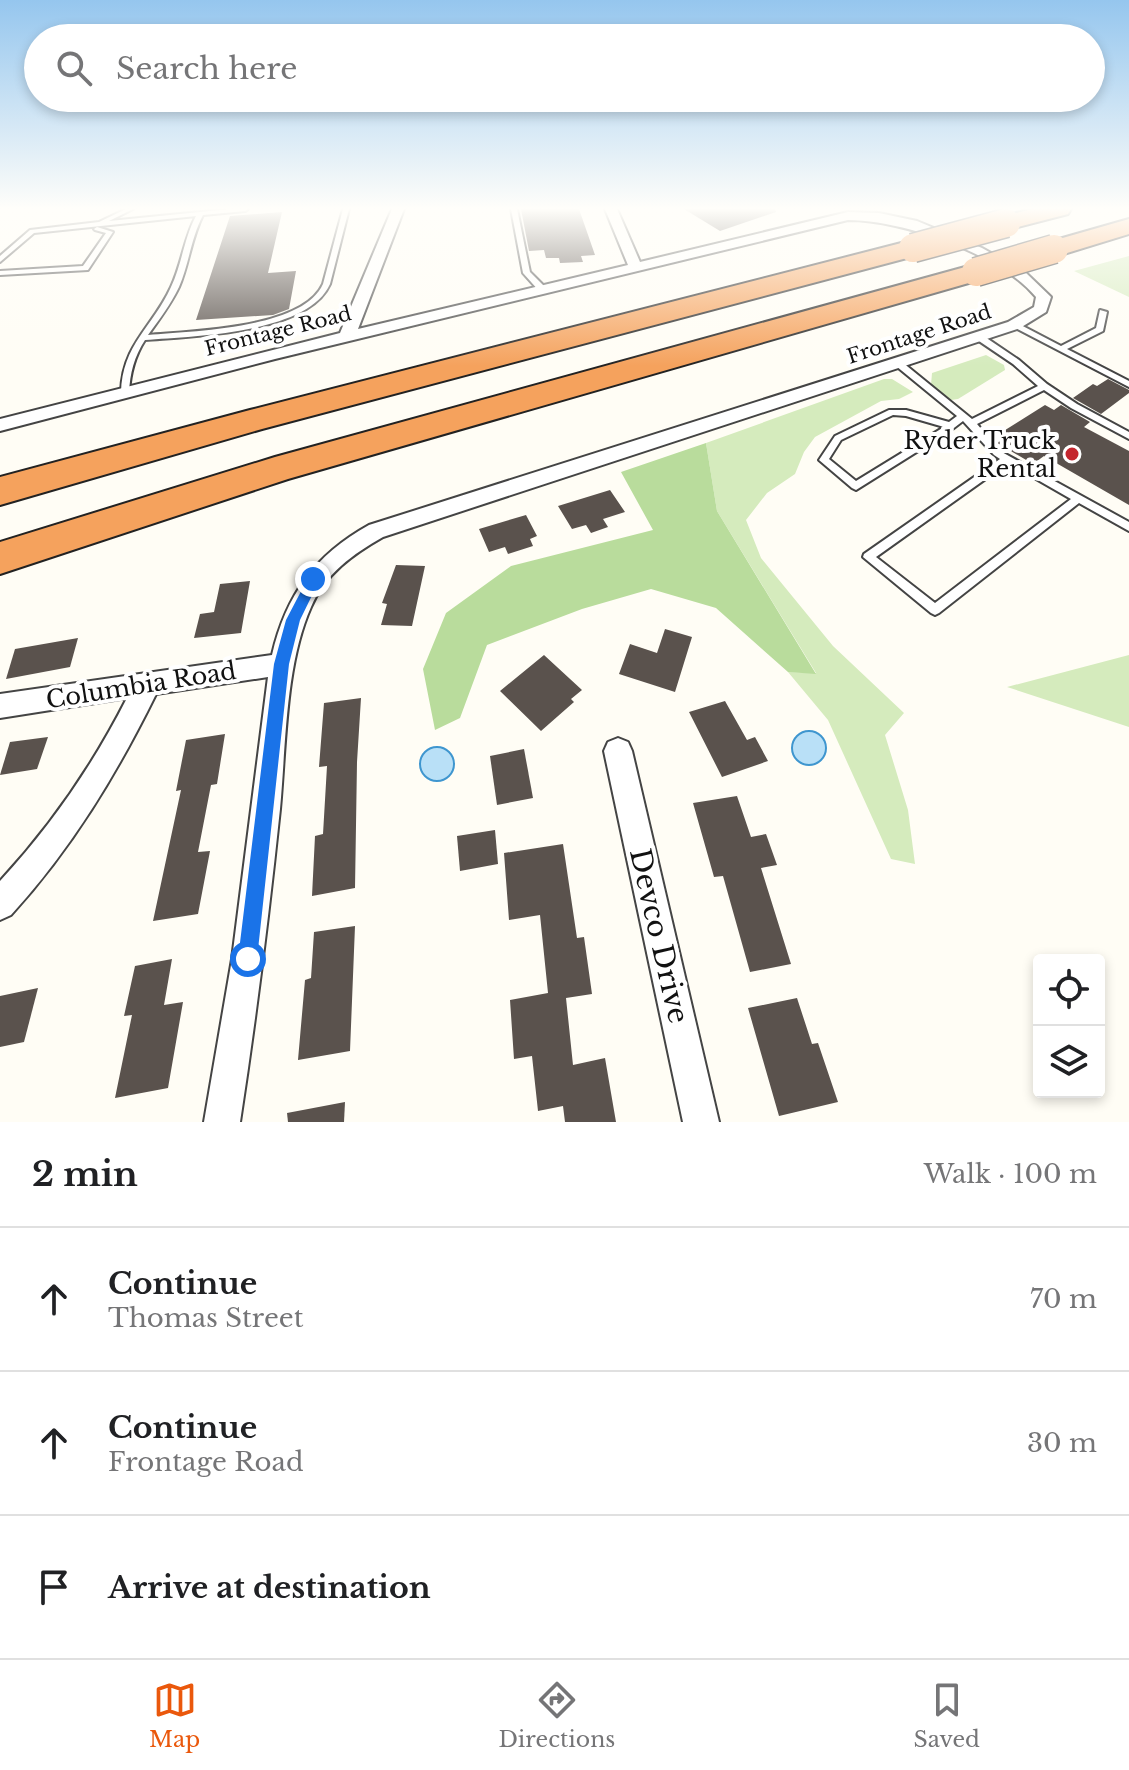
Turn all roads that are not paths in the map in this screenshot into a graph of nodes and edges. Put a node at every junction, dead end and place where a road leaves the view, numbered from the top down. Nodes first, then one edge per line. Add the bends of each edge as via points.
1 (90, 261) edge
2 (184, 261) edge
3 (331, 261) edge
4 (377, 261) edge
5 (525, 261) edge
6 (633, 261) edge
7 (663, 261) edge
8 (862, 261) edge
9 (993, 261) edge
10 (1012, 261) edge
11 (636, 268) junction
12 (0, 273) edge
13 (543, 290) junction
14 (1103, 312) dead end
15 (1014, 325) junction
16 (347, 337) junction
17 (979, 337) junction
18 (142, 338) junction
19 (1061, 349) junction
20 (899, 364) junction
21 (1129, 384) edge
22 (1044, 386) junction
23 (125, 393) junction
24 (967, 420) junction
25 (0, 425) edge
26 (951, 426) junction
27 (1129, 436) edge
28 (1007, 459) junction
29 (0, 491) edge
30 (1076, 500) junction
31 (1129, 527) edge
32 (12, 556) edge
33 (282, 664) junction
34 (148, 684) junction
35 (0, 706) edge
36 (618, 751) dead end
37 (0, 904) edge
38 (222, 1122) edge
39 (701, 1122) edge

1 - 12 lane via 85,268
2 - 18 lane via 176,285
3 - 18 lane via 322,293 283,318 235,329
4 - 16 street
5 - 13 lane via 527,273
6 - 11 street
7 - 11 street, Frontage Road
8 - 29 highway, bridge
9 - 15 street, Frontage Road via 1029,279 1041,292 1044,301 1037,313
10 - 32 highway, bridge via 275,470
11 - 13 street, Frontage Road
13 - 16 street, Frontage Road
14 - 19 lane via 1100,329
15 - 17 street, Frontage Road
15 - 19 lane
16 - 23 street, Frontage Road
17 - 20 street, Frontage Road
17 - 22 lane
18 - 23 lane via 126,366
19 - 21 lane
20 - 24 lane
20 - 33 street, Frontage Road via 376,531 342,550 313,579 293,620
22 - 24 lane
22 - 27 lane
23 - 25 street, Frontage Road
24 - 26 lane
24 - 28 lane
26 - 26 lane via 856,486 824,460 838,438 892,412
28 - 30 lane
28 - 30 lane via 868,557 935,610
30 - 31 lane
33 - 34 street, Columbia Road
33 - 38 street, Frontage Road via 248,959
34 - 35 street, Columbia Road
34 - 37 street via 79,811
36 - 39 street, Devco Drive

